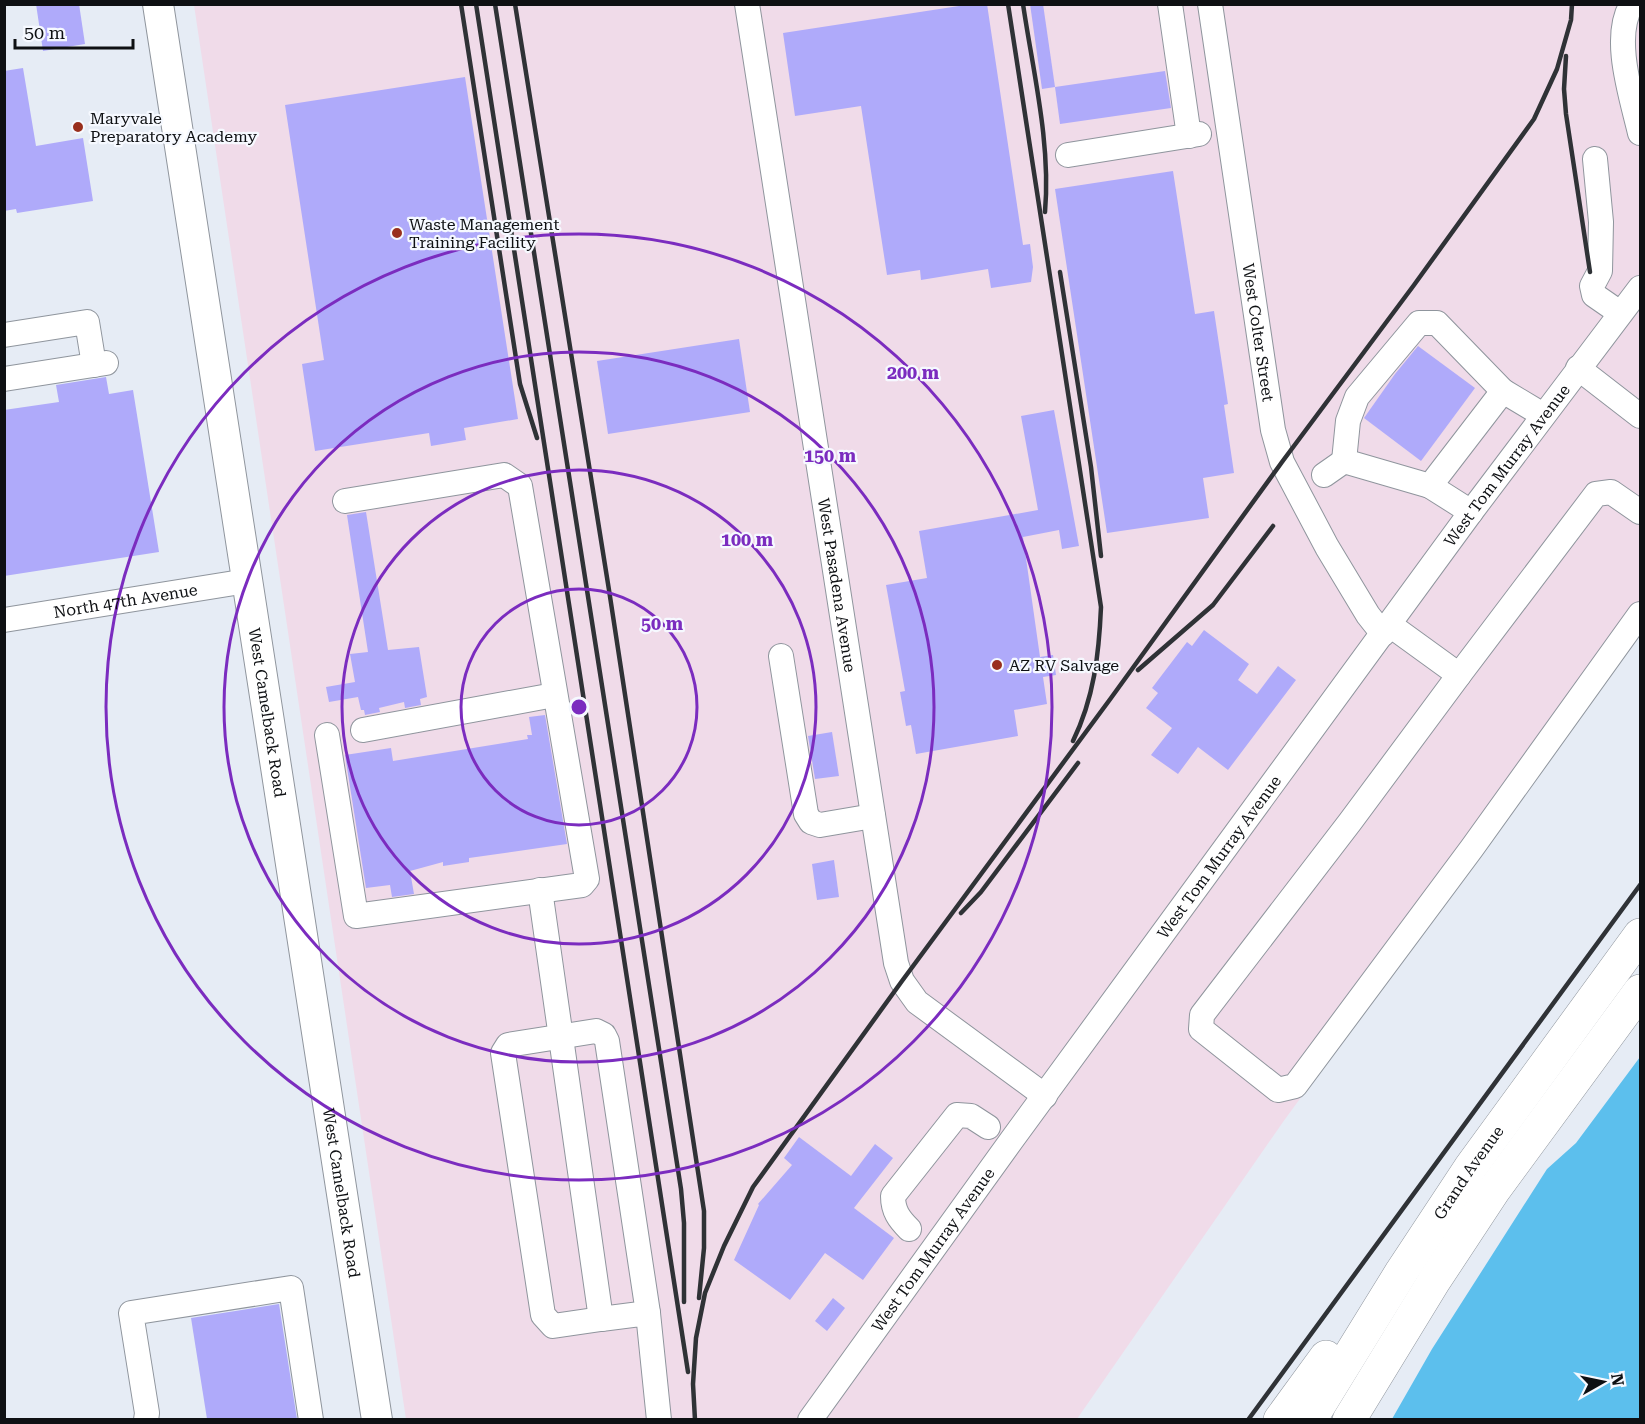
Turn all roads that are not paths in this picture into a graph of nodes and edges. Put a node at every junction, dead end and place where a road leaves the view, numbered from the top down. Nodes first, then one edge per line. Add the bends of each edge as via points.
1 (158, 4) edge
2 (747, 4) edge
3 (1170, 4) edge
4 (1210, 4) edge
5 (1632, 4) edge
6 (1641, 133) edge
7 (1068, 154) dead end
8 (1595, 159) dead end
9 (1634, 295) edge
10 (4, 335) edge
11 (1578, 368) junction
12 (4, 379) edge
13 (1503, 391) junction
14 (1543, 415) junction
15 (1641, 416) edge
16 (1344, 461) junction
17 (1324, 475) dead end
18 (1430, 486) junction
19 (345, 501) dead end
20 (1471, 512) junction
21 (1641, 512) edge
22 (247, 581) junction
23 (1641, 614) edge
24 (4, 620) edge
25 (1387, 629) junction
26 (781, 656) dead end
27 (1459, 675) junction
28 (554, 694) junction
29 (363, 730) dead end
30 (327, 735) dead end
31 (873, 816) junction
32 (540, 890) junction
33 (1641, 935) edge
34 (1641, 991) edge
35 (561, 1037) junction
36 (1045, 1096) junction
37 (987, 1127) dead end
38 (909, 1229) dead end
39 (1402, 1271) junction
40 (1434, 1281) junction
41 (648, 1313) junction
42 (601, 1319) junction
43 (146, 1419) edge
44 (311, 1419) edge
45 (377, 1419) edge
46 (659, 1419) edge
47 (810, 1419) edge
48 (1280, 1419) edge
49 (1310, 1419) edge
50 (1349, 1419) edge
51 (1375, 1419) edge

1 - 22 main road, West Camelback Road
2 - 31 street, West Pasadena Avenue
3 - 7 street via 1194,135
4 - 25 street, West Colter Street via 1273,430 1282,462 1368,615
5 - 6 street via 1623,37 1627,77
8 - 9 street via 1601,222 1600,271 1592,286 1594,295
9 - 11 street, West Tom Murray Avenue
10 - 12 street via 87,322 100,364
11 - 14 street, West Tom Murray Avenue
11 - 15 street
13 - 14 street
13 - 16 street via 1437,323 1419,323 1357,397 1348,421
13 - 18 street
14 - 20 street, West Tom Murray Avenue
16 - 17 street
16 - 18 street
18 - 20 street
19 - 28 street via 504,475 520,486
20 - 25 street, West Tom Murray Avenue
21 - 27 street via 1611,492 1596,494
22 - 24 street, North 47th Avenue
22 - 45 main road, West Camelback Road
23 - 27 street via 1295,1086 1278,1090 1201,1029 1202,1015
25 - 27 street, West Colter Street
25 - 36 street, West Tom Murray Avenue
26 - 31 street via 806,814 811,822 820,825
28 - 29 street
28 - 32 street via 587,879 582,885
30 - 32 street via 356,916
31 - 36 street, West Pasadena Avenue via 893,947 905,987 917,1002
32 - 35 street
33 - 39 highway, Grand Avenue via 1483,1149
34 - 40 highway, Grand Avenue via 1494,1190
35 - 41 street via 596,1032 607,1041
35 - 42 street
35 - 42 street via 508,1045 503,1053 543,1315 553,1326
36 - 47 street, West Tom Murray Avenue
37 - 38 street via 971,1116 957,1115 894,1196 893,1207
39 - 48 highway via 1357,1315
39 - 49 highway, Grand Avenue
40 - 50 highway, Grand Avenue
40 - 51 highway via 1415,1348
41 - 42 street
41 - 46 street
43 - 44 street via 131,1313 291,1288

